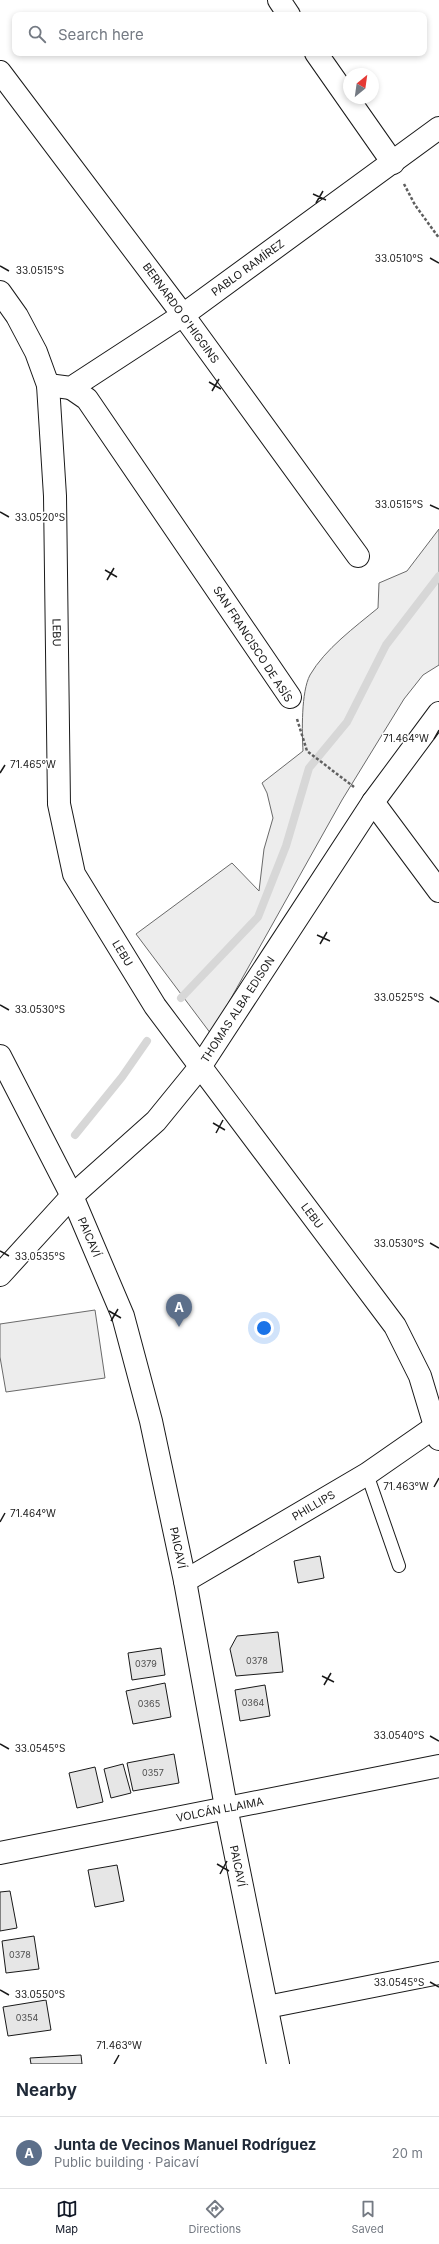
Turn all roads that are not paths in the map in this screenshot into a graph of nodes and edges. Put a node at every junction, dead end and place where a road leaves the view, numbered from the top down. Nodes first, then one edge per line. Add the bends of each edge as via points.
1 (279, 0) edge
2 (287, 12) edge
3 (318, 56) edge
4 (0, 72) edge
5 (439, 128) edge
6 (393, 162) junction
7 (0, 292) edge
8 (184, 315) junction
9 (48, 385) junction
10 (71, 388) junction
11 (358, 556) dead end
12 (290, 697) road end
13 (439, 713) edge
14 (373, 802) junction
15 (439, 891) edge
16 (0, 1056) edge
17 (200, 1068) junction
18 (72, 1196) junction
19 (0, 1275) edge
20 (438, 1430) edge
21 (367, 1474) junction
22 (399, 1566) dead end
23 (185, 1581) junction
24 (439, 1766) edge
25 (226, 1807) junction
26 (0, 1853) edge
27 (439, 1973) edge
28 (267, 2007) junction
29 (278, 2064) edge

1 - 2 street
3 - 6 street
4 - 8 street, BERNARDO O'HIGGINS
5 - 6 street, PABLO RAMÍREZ
6 - 8 street, PABLO RAMÍREZ
7 - 9 street via 33,346
8 - 10 street, PABLO RAMÍREZ
8 - 11 street, BERNARDO O'HIGGINS
9 - 10 street
9 - 17 street, LEBU via 55,496 59,804 74,874 155,1006
10 - 12 street, SAN FRANCISCO DE ASÍS via 87,399
13 - 14 street, THOMAS ALBA EDISON
14 - 15 street
14 - 17 street, THOMAS ALBA EDISON
16 - 18 street, PAICAVÍ
17 - 18 street, THOMAS ALBA EDISON via 156,1121
17 - 20 street, LEBU via 395,1326 420,1376
18 - 19 street, THOMAS ALBA EDISON
18 - 23 street, PAICAVÍ via 123,1316 151,1421
20 - 21 street, PHILLIPS
21 - 22 lane
21 - 23 street, PHILLIPS
23 - 25 street, PAICAVÍ
24 - 25 street, VOLCÁN LLAIMA
25 - 26 street, VOLCÁN LLAIMA
25 - 28 street, PAICAVÍ
27 - 28 street
28 - 29 street, PAICAVÍ

